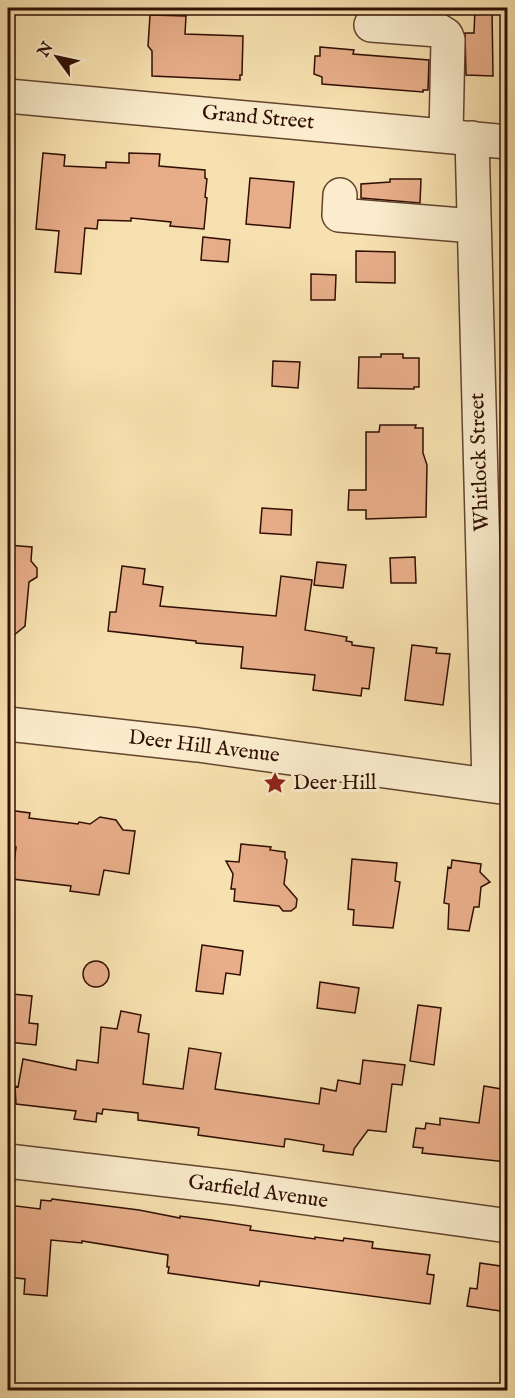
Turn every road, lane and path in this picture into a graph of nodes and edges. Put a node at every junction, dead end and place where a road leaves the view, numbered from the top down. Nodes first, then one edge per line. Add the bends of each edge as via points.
1 (371, 25) dead end
2 (8, 96) edge
3 (459, 136) junction
4 (507, 142) edge
5 (340, 195) dead end
6 (474, 226) junction
7 (8, 724) edge
8 (498, 787) edge
9 (8, 1161) edge
10 (507, 1226) edge

1 - 3 street, Whitlock Street via 438,30 446,35
2 - 3 street, Grand Street
3 - 4 street, Grand Street
3 - 6 street, Whitlock Street
5 - 6 street via 339,215
6 - 8 street, Whitlock Street
7 - 8 street, Deer Hill Avenue via 198,745
9 - 10 street, Garfield Avenue

